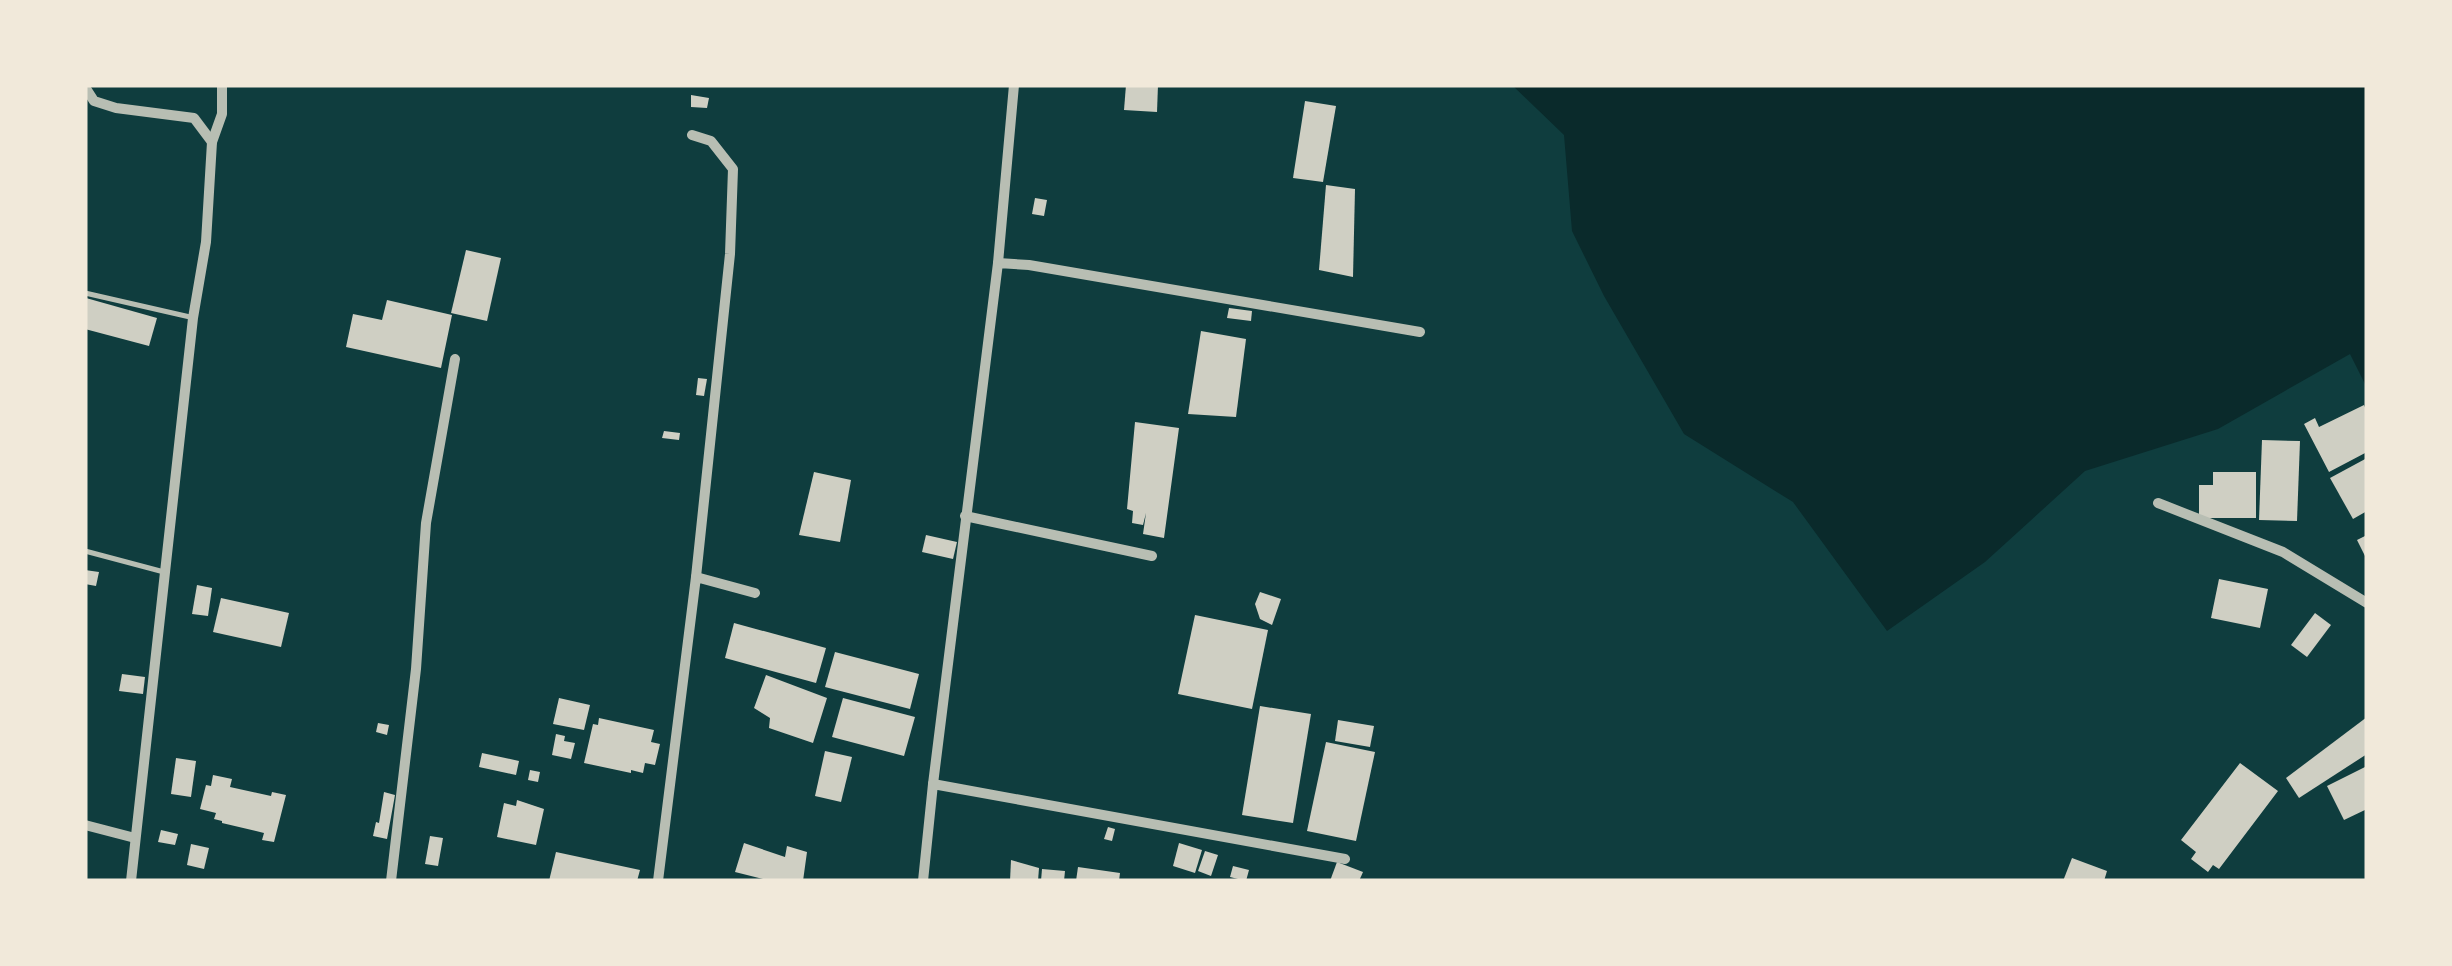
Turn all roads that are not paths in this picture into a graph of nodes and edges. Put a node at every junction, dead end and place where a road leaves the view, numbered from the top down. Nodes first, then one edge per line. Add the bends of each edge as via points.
1 (222, 85) edge
2 (1014, 85) edge
3 (85, 88) edge
4 (692, 135) dead end
5 (212, 142) junction
6 (998, 263) junction
7 (85, 293) edge
8 (193, 318) junction
9 (1420, 332) dead end
10 (456, 359) dead end
11 (2158, 503) dead end
12 (964, 516) junction
13 (85, 551) edge
14 (1152, 556) dead end
15 (167, 573) junction
16 (696, 577) junction
17 (755, 592) dead end
18 (2367, 603) edge
19 (933, 784) junction
20 (85, 825) edge
21 (135, 838) junction
22 (1345, 859) dead end
23 (131, 881) edge
24 (391, 881) edge
25 (658, 881) edge
26 (923, 881) edge

1 - 5 street via 222,114
2 - 6 street
3 - 5 street via 94,101 116,108 194,118
4 - 16 street via 711,140 734,169
5 - 8 street
6 - 9 street
6 - 12 street
7 - 8 lane
8 - 15 street
10 - 24 street via 426,524
11 - 18 street via 2283,552
12 - 14 street
12 - 19 street
13 - 15 lane
15 - 21 street
16 - 17 street
16 - 25 street
19 - 22 street
19 - 26 street
20 - 21 street
21 - 23 street

